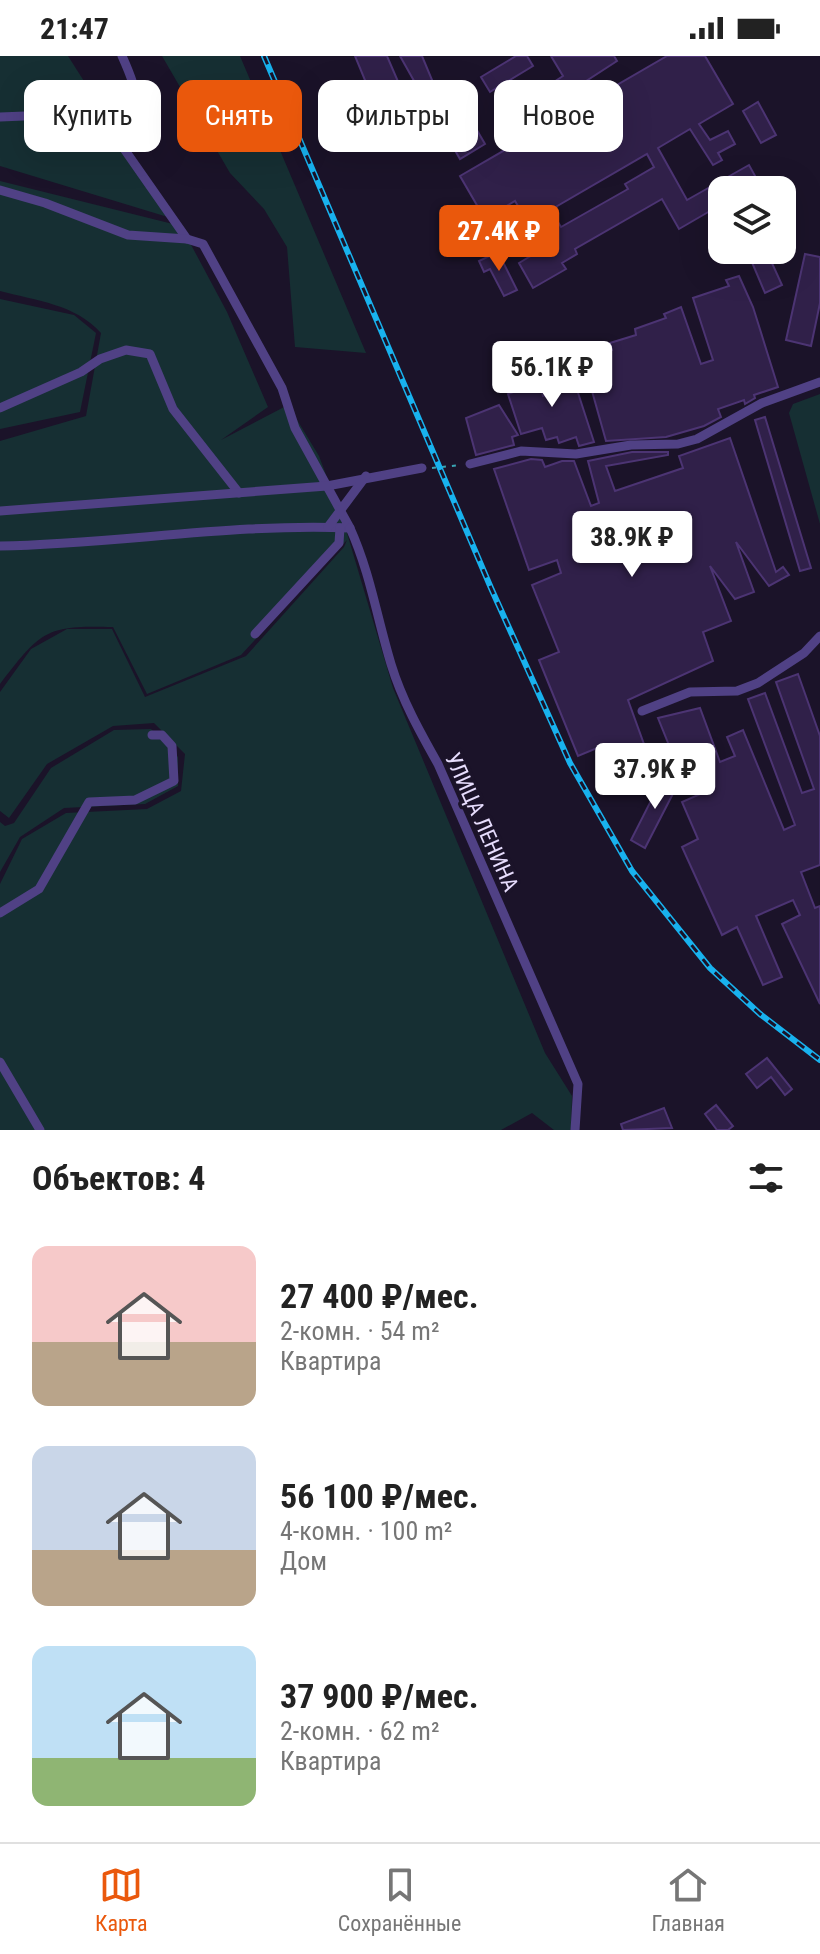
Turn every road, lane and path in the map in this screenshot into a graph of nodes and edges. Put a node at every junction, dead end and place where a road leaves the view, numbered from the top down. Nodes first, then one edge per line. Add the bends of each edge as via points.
1 (122, 56) edge
2 (130, 80) edge
3 (24, 116) edge
4 (0, 117) edge
5 (127, 152) edge
6 (0, 190) edge
7 (187, 239) junction
8 (820, 382) edge
9 (0, 408) edge
10 (470, 464) joint
11 (422, 468) joint
12 (366, 476) junction
13 (327, 486) junction
14 (239, 493) junction
15 (341, 510) junction
16 (0, 511) edge
17 (328, 527) junction
18 (345, 528) junction
19 (0, 546) edge
20 (255, 634) dead end
21 (820, 636) edge
22 (642, 711) dead end
23 (152, 735) dead end
24 (0, 913) edge
25 (0, 1062) edge
26 (40, 1130) edge
27 (575, 1130) edge

1 - 2 street
3 - 4 street, УЛИЦА ЛЕНИНА
5 - 7 street, УЛИЦА ЛЕНИНА
6 - 7 street via 128,235
7 - 13 street, УЛИЦА ЛЕНИНА via 203,244 282,388 295,428
8 - 10 street via 678,444 576,454 521,451
9 - 14 street via 100,359 126,350 150,354 173,409
10 - 11 path
11 - 12 street
12 - 13 street
12 - 15 street
13 - 14 street
13 - 15 street, УЛИЦА ЛЕНИНА
14 - 16 street
15 - 17 street
15 - 18 street, УЛИЦА ЛЕНИНА
17 - 18 street
17 - 19 street
18 - 20 street via 339,543
18 - 27 street, УЛИЦА ЛЕНИНА via 410,714 438,764 578,1084
21 - 22 street via 758,683 737,691 690,692
23 - 24 street via 162,735 172,746 174,781 135,800 89,802 39,889
25 - 26 street

